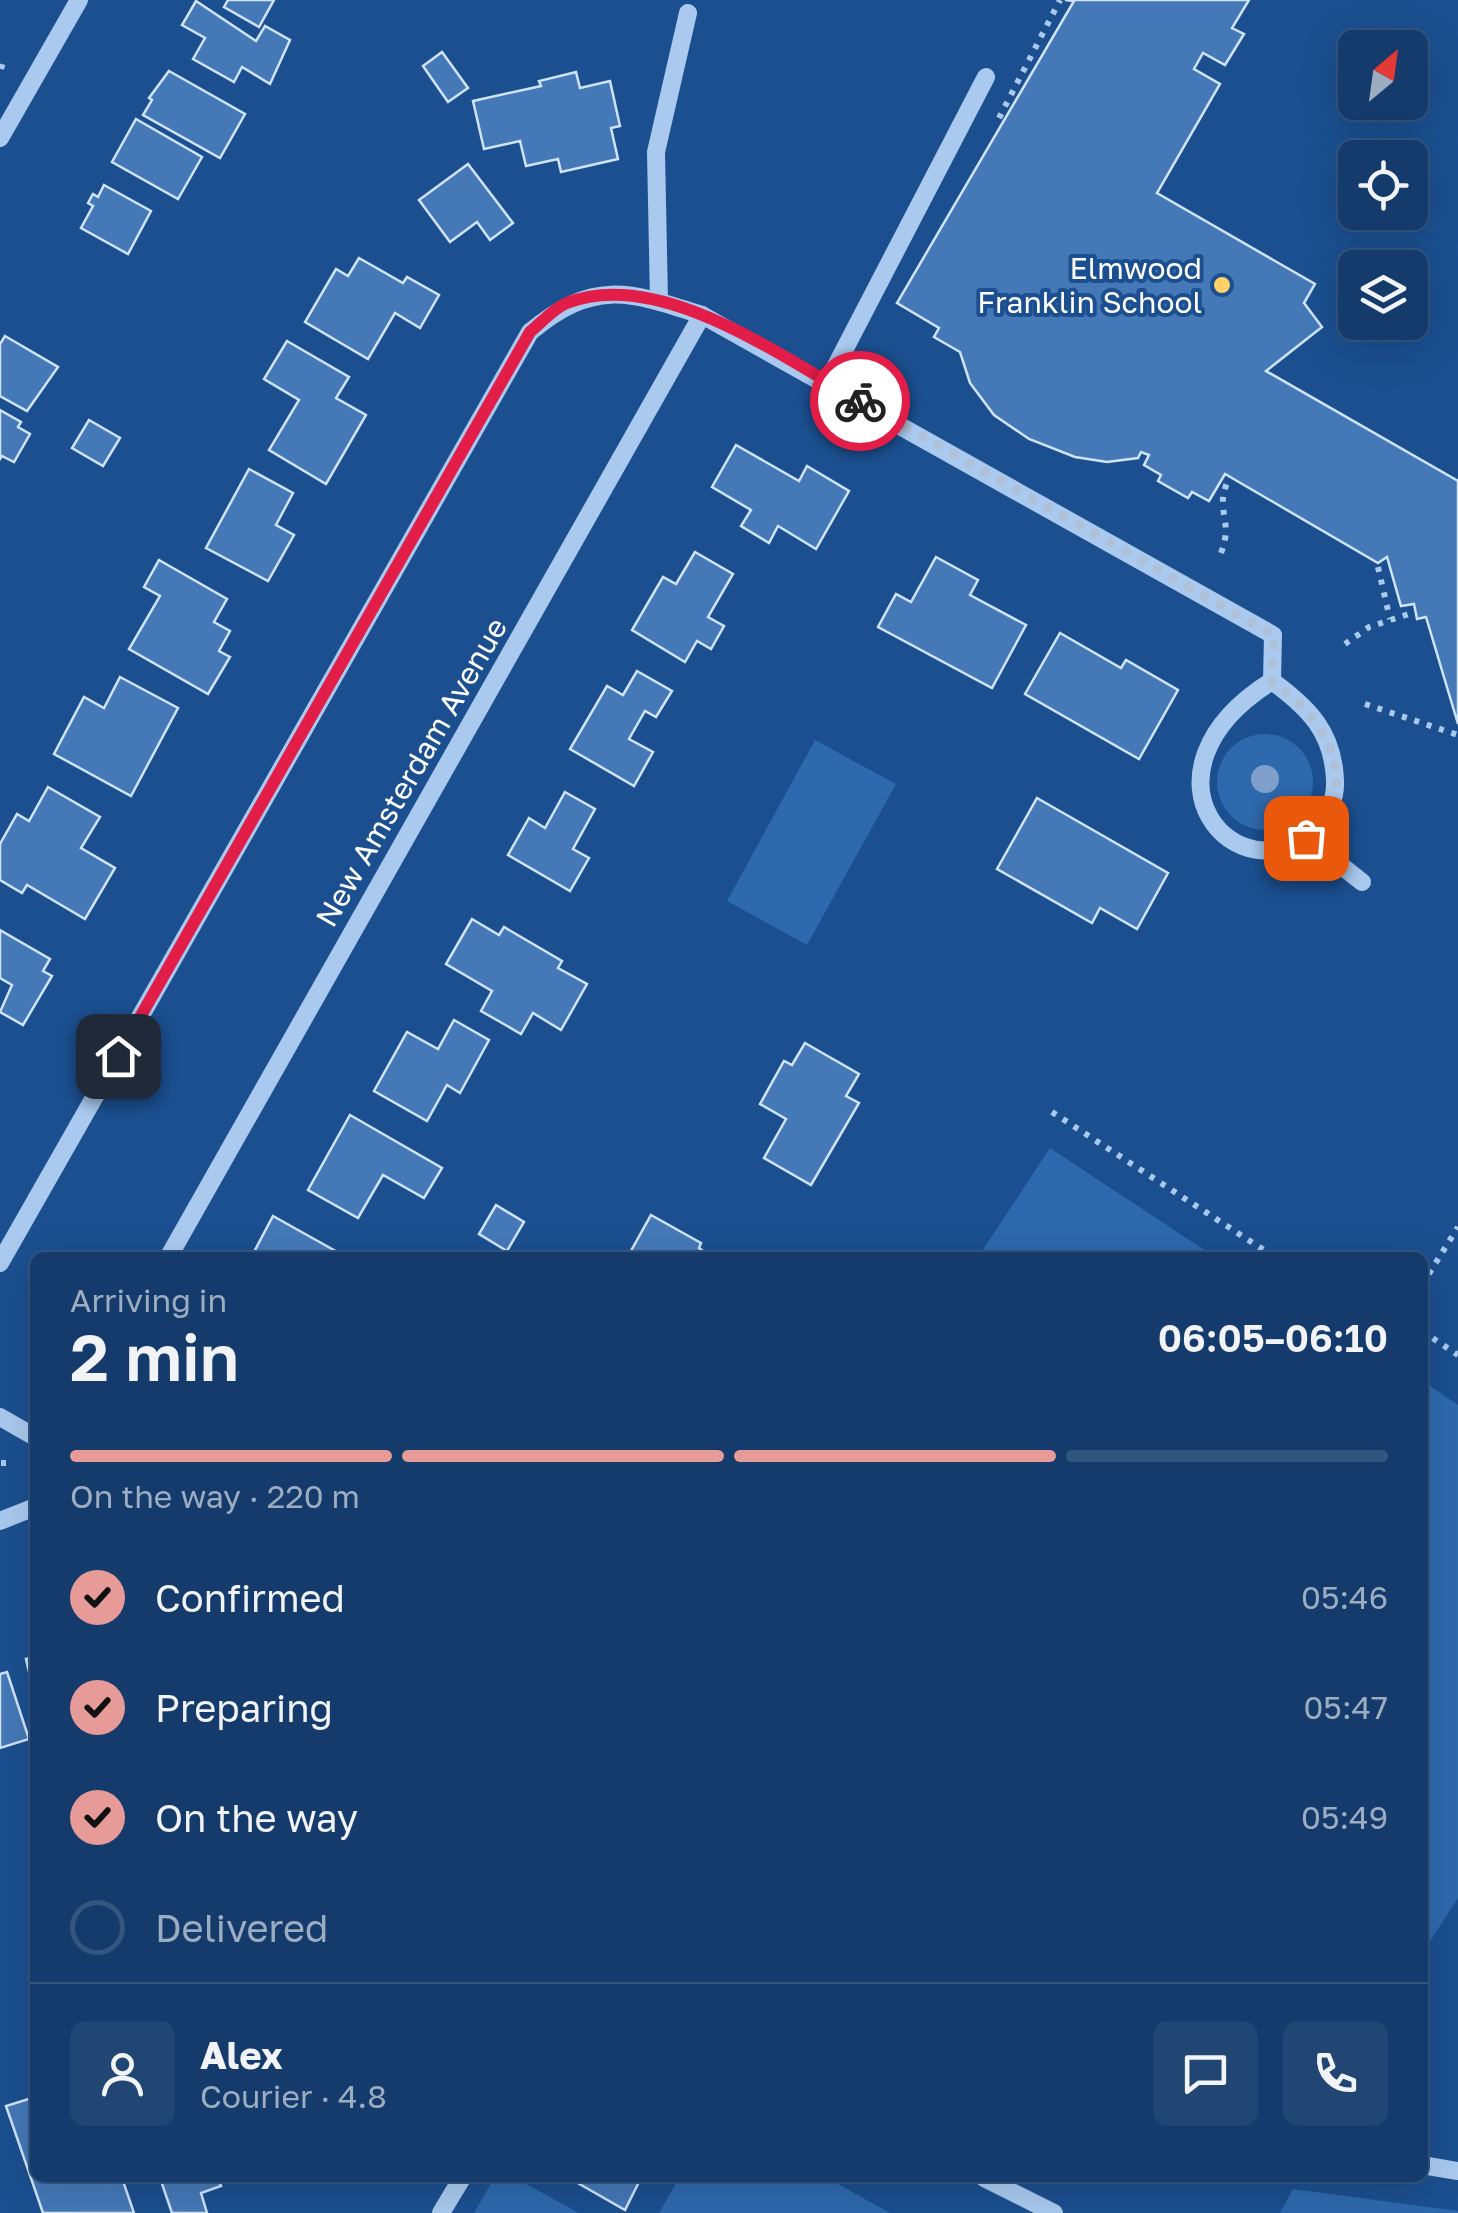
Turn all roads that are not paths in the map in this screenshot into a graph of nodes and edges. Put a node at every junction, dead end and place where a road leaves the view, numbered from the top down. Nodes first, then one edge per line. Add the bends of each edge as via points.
1 (79, 0) edge
2 (688, 13) dead end
3 (986, 77) dead end
4 (7, 109) edge
5 (0, 138) edge
6 (660, 301) junction
7 (702, 314) junction
8 (827, 382) junction
9 (1272, 682) junction
10 (1306, 838) junction
11 (1362, 882) dead end
12 (171, 1252) edge
13 (0, 1262) edge
14 (0, 1417) edge
15 (30, 1435) edge
16 (30, 1509) edge
17 (0, 1521) edge
18 (1428, 2166) edge
19 (1458, 2171) edge
20 (460, 2182) edge
21 (992, 2182) edge
22 (441, 2213) edge
23 (1054, 2213) edge

1 - 4 street
2 - 6 street via 656,152
3 - 8 street
4 - 5 street
6 - 7 street
6 - 13 street via 621,292 565,304 530,332
7 - 8 street
7 - 12 street, New Amsterdam Avenue
8 - 9 street via 1274,635
9 - 10 street via 1305,705 1329,740 1332,804
9 - 10 street via 1250,695 1216,734 1205,751 1198,789 1214,825 1247,847 1277,848
10 - 11 street
14 - 15 street
16 - 17 street
18 - 19 street
20 - 22 street
21 - 23 street

